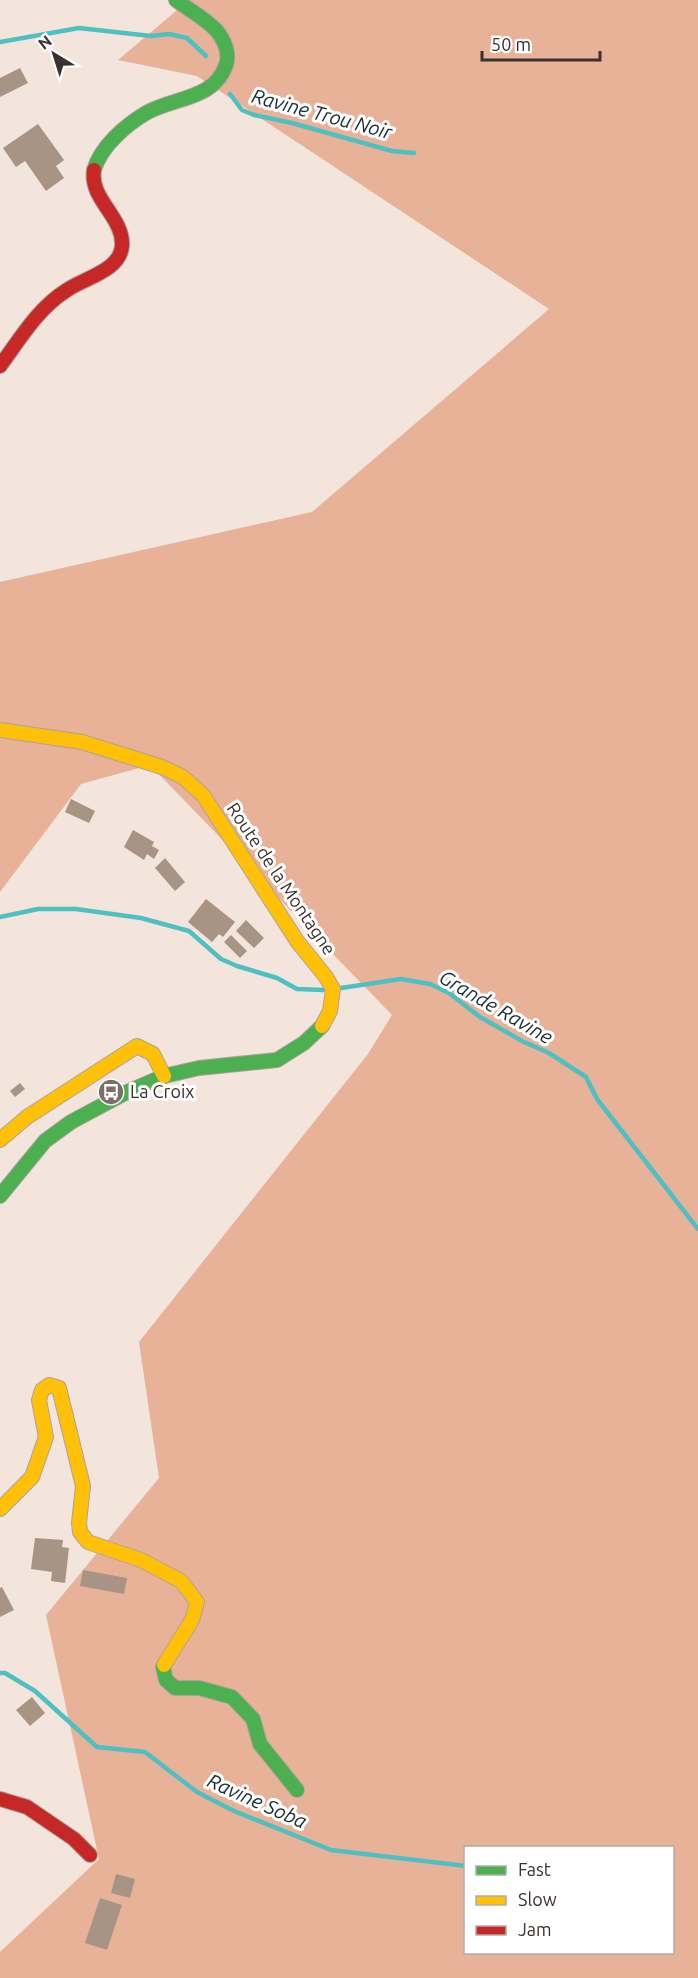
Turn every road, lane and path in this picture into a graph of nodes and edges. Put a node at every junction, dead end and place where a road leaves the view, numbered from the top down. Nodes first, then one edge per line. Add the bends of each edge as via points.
1 (176, 0) edge
2 (0, 366) edge
3 (0, 730) edge
4 (164, 1076) junction
5 (0, 1140) edge
6 (0, 1196) edge
7 (0, 1509) edge
8 (297, 1790) dead end
9 (0, 1799) edge
10 (90, 1855) dead end

1 - 2 main road via 217,31 229,57 225,72 216,84 198,95 147,112 118,135 97,160 92,174 96,189 121,230 123,247 119,258 67,289 38,316
3 - 4 main road, Route de la Montagne via 82,742 183,777 203,795 333,989 330,1011 322,1027 277,1060 199,1068
4 - 5 main road via 153,1054 137,1046 131,1048 27,1116
4 - 6 main road, Route de la Montagne via 70,1122 45,1141
7 - 8 main road via 32,1477 46,1437 39,1400 42,1390 49,1385 59,1389 83,1486 80,1532 88,1542 141,1560 181,1581 197,1602 192,1620 163,1667 166,1680 175,1688 200,1688 232,1697 253,1719 260,1744
9 - 10 main road via 27,1807 74,1839

